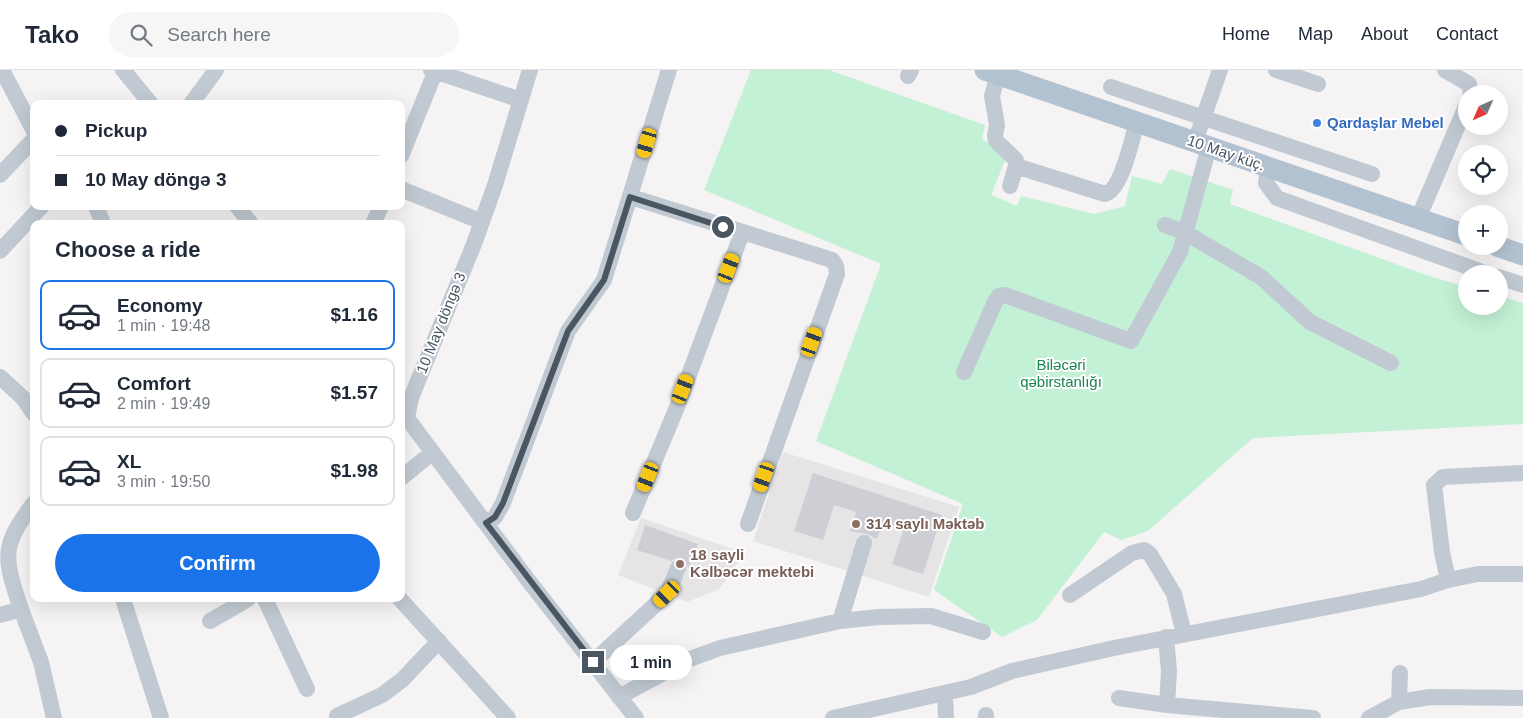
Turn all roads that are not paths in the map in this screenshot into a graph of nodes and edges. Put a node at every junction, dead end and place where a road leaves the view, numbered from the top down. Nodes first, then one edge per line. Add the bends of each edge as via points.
1 (2, 70) edge
2 (123, 70) edge
3 (216, 70) edge
4 (530, 70) edge
5 (669, 70) edge
6 (1220, 70) edge
7 (1276, 70) edge
8 (1445, 70) edge
9 (434, 71) edge
10 (994, 71) edge
11 (1318, 84) dead end
12 (1469, 85) edge
13 (1111, 87) dead end
14 (148, 100) edge
15 (194, 100) edge
16 (521, 100) junction
17 (1204, 117) junction
18 (1137, 122) junction
19 (30, 124) edge
20 (1458, 125) edge
21 (30, 144) edge
22 (1202, 145) junction
23 (405, 146) edge
24 (1337, 162) junction
25 (1016, 166) junction
26 (1268, 167) junction
27 (1372, 174) dead end
28 (0, 175) edge
29 (1010, 186) dead end
30 (1330, 188) junction
31 (405, 191) edge
32 (630, 197) junction
33 (38, 210) edge
34 (240, 210) edge
35 (1418, 219) junction
36 (248, 220) edge
37 (482, 222) junction
38 (1165, 225) dead end
39 (1184, 232) junction
40 (742, 233) junction
41 (1458, 233) edge
42 (1508, 250) edge
43 (0, 251) edge
44 (1523, 255) edge
45 (1463, 265) edge
46 (1508, 280) edge
47 (1523, 285) edge
48 (1391, 362) dead end
49 (964, 372) dead end
50 (0, 377) edge
51 (30, 408) edge
52 (405, 412) edge
53 (405, 415) edge
54 (432, 453) junction
55 (1523, 473) edge
56 (405, 475) edge
57 (30, 508) edge
58 (633, 513) dead end
59 (486, 523) junction
60 (748, 524) dead end
61 (864, 543) dead end
62 (2, 551) edge
63 (678, 568) dead end
64 (1523, 574) edge
65 (1448, 580) junction
66 (1070, 595) dead end
67 (124, 602) edge
68 (243, 602) edge
69 (265, 602) edge
70 (403, 602) edge
71 (21, 609) junction
72 (0, 615) edge
73 (210, 621) dead end
74 (840, 621) junction
75 (983, 632) dead end
76 (1184, 634) junction
77 (1166, 637) junction
78 (438, 641) junction
79 (593, 662) junction
80 (1400, 673) dead end
81 (307, 689) dead end
82 (945, 693) junction
83 (619, 697) junction
84 (1119, 698) dead end
85 (1523, 698) edge
86 (1399, 702) junction
87 (1167, 704) junction
88 (337, 716) dead end
89 (54, 718) edge
90 (161, 718) edge
91 (508, 718) edge
92 (636, 718) edge
93 (833, 718) edge
94 (946, 718) edge
95 (1313, 718) edge
96 (1369, 718) edge

1 - 19 street
2 - 14 street
3 - 15 street
4 - 16 street, 10 May döngə 3
5 - 32 street
6 - 17 street
7 - 11 street
8 - 12 street
9 - 16 street
9 - 23 street
10 - 18 main road, 10 May küç.
10 - 25 street via 992,96 996,141 1013,156
13 - 17 street
16 - 37 street, 10 May döngə 3
17 - 22 street
17 - 24 street
18 - 22 main road, 10 May küç.
18 - 25 street via 1118,184 1105,194
20 - 35 street
21 - 28 street
22 - 26 main road, 10 May küç.
22 - 39 street
24 - 27 street
24 - 30 street
25 - 29 street
26 - 30 main road, 10 May küç.
26 - 45 street via 1266,183 1277,198
30 - 35 main road, 10 May küç.
31 - 37 street
32 - 40 street
32 - 59 street via 604,280 568,331 503,503 495,517
33 - 43 street
34 - 36 street
35 - 41 main road, 10 May küç.
37 - 52 street, 10 May döngə 3
38 - 39 street
39 - 48 street via 1261,278 1310,322
39 - 49 street via 1180,252 1131,341 1005,295 999,296
40 - 58 street
40 - 60 street via 832,260 837,274
42 - 44 main road
46 - 47 street
50 - 51 street
53 - 54 street, 10 May döngə 3
54 - 56 street
54 - 59 street, 10 May döngə 3
55 - 65 street via 1443,477 1434,485
57 - 62 street via 14,527
59 - 79 street, 10 May döngə 3
61 - 74 street
62 - 71 street
63 - 79 street via 667,594
64 - 65 street via 1478,574
65 - 76 street via 1421,589
66 - 76 street via 1132,553 1144,550 1150,554 1174,594
67 - 90 street
68 - 73 street
69 - 81 street
70 - 78 street
71 - 72 street
71 - 89 street via 41,662
74 - 75 street via 931,616
74 - 83 street via 720,648 687,660
76 - 77 street
77 - 82 street via 1012,671
77 - 87 street via 1169,670
78 - 88 street via 402,680 382,695
78 - 91 street
79 - 83 street, 10 May döngə 3
80 - 86 street
82 - 93 street
82 - 94 street
83 - 92 street, 10 May döngə 3
84 - 87 street
85 - 86 street via 1430,697
86 - 96 street
87 - 95 street

